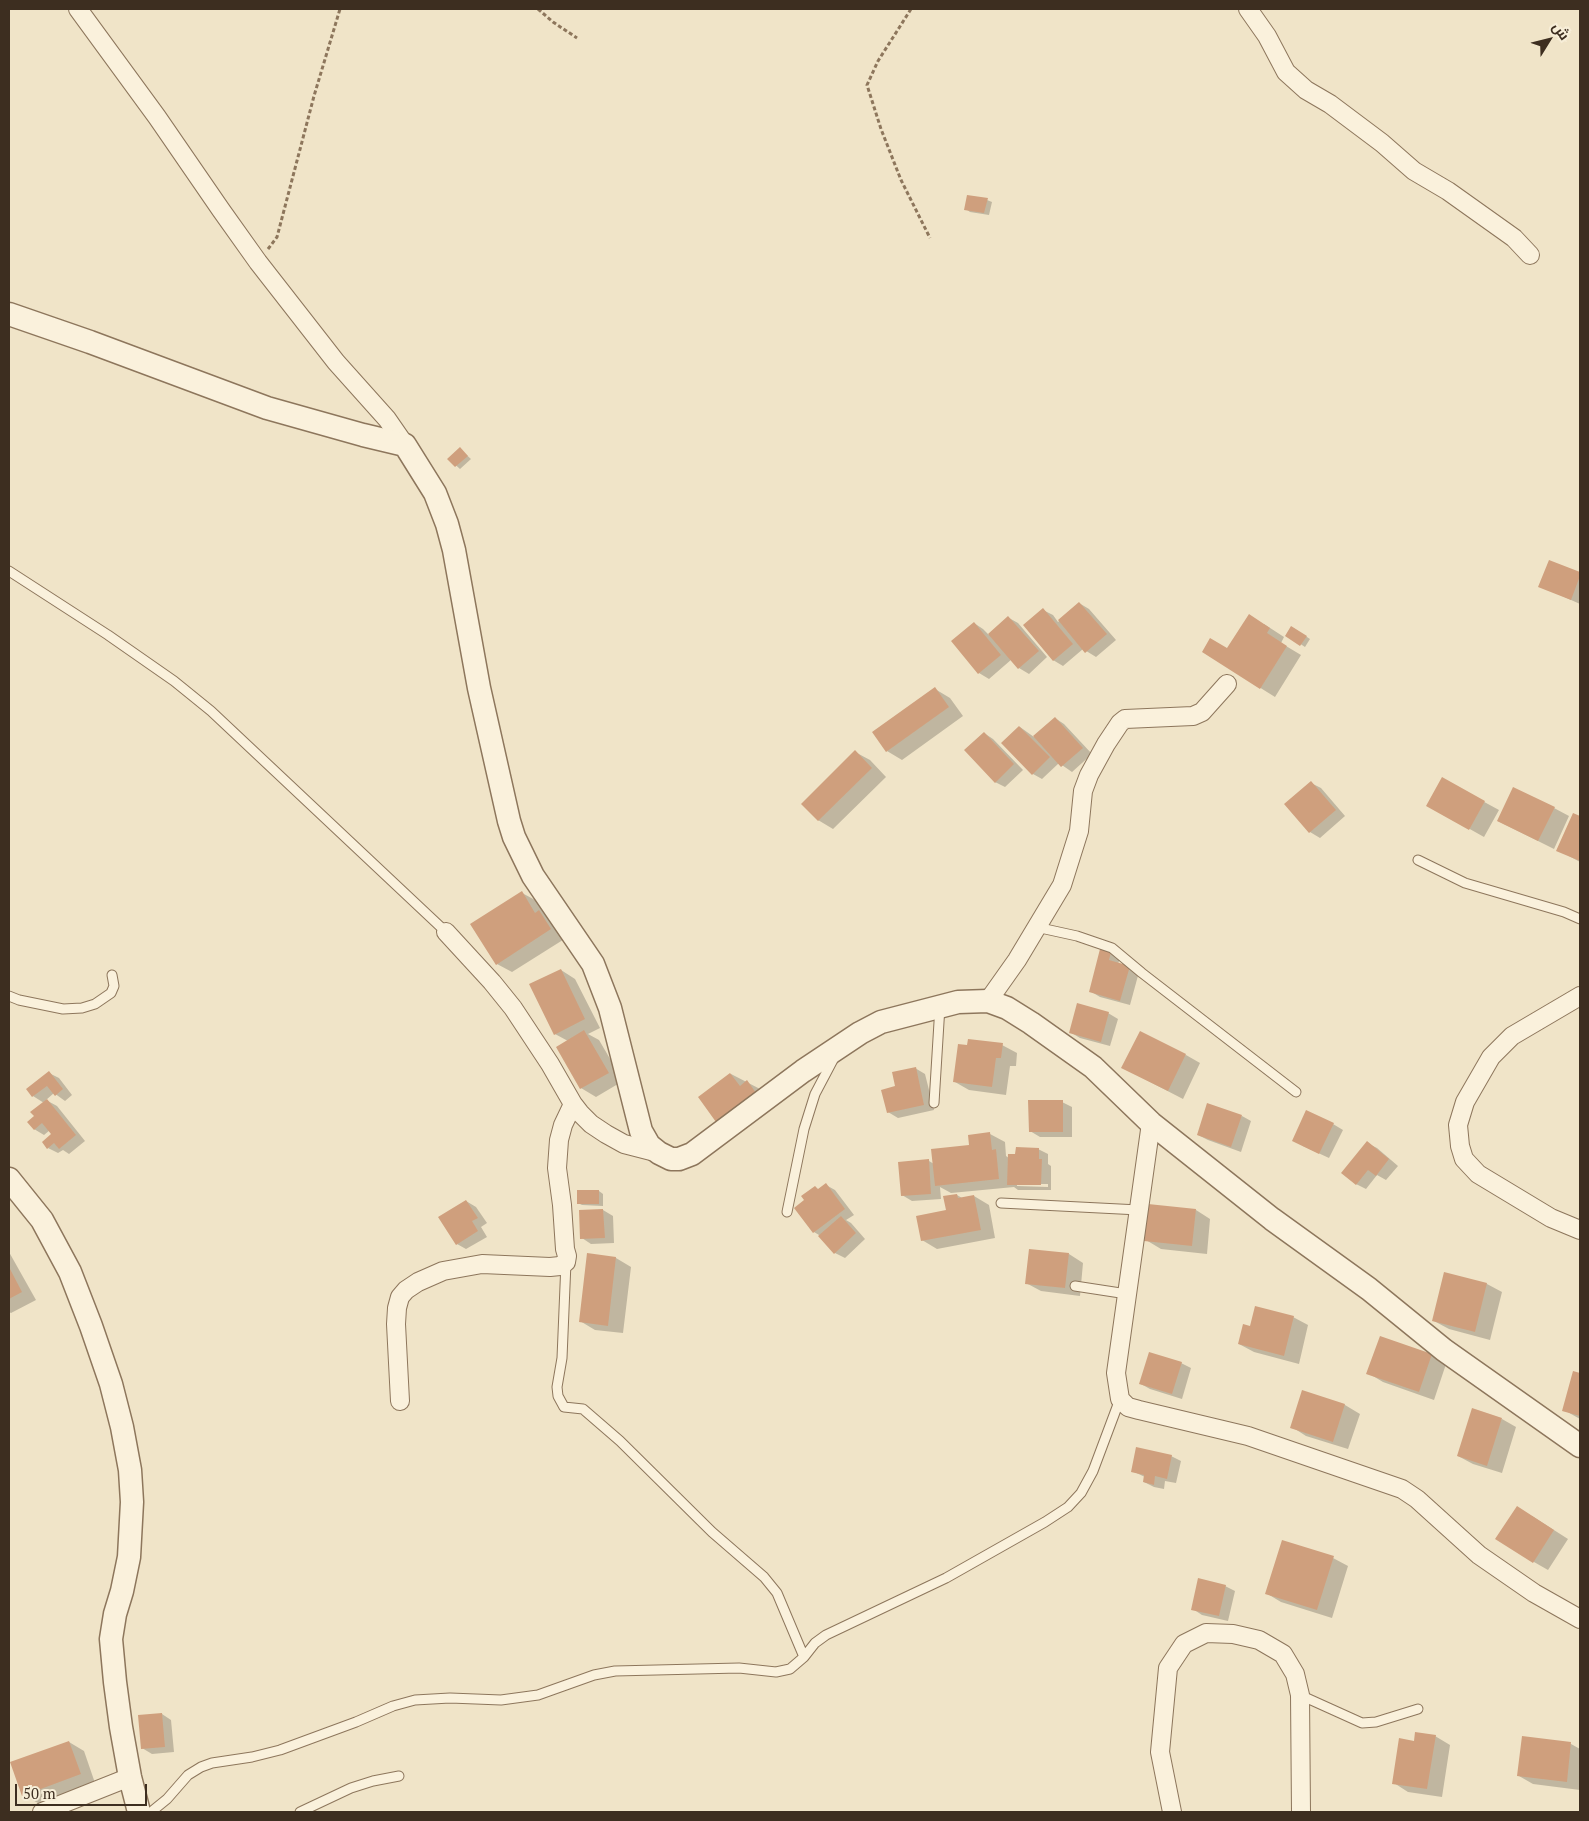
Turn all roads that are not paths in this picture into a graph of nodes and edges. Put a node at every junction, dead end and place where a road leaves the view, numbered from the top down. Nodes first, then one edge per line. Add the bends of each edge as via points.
1 (78, 9) edge
2 (1248, 9) edge
3 (1530, 255) dead end
4 (9, 314) edge
5 (405, 445) junction
6 (9, 571) edge
7 (1227, 684) dead end
8 (1418, 860) dead end
9 (1580, 919) edge
10 (1036, 928) junction
11 (446, 932) joint
12 (112, 975) dead end
13 (9, 996) edge
14 (1580, 996) edge
15 (988, 1000) junction
16 (940, 1006) junction
17 (840, 1046) junction
18 (1296, 1092) dead end
19 (934, 1103) dead end
20 (573, 1104) junction
21 (1151, 1123) junction
22 (659, 1153) junction
23 (9, 1179) edge
24 (1001, 1203) dead end
25 (1139, 1210) junction
26 (787, 1212) dead end
27 (1580, 1230) edge
28 (566, 1262) junction
29 (1075, 1286) dead end
30 (1127, 1294) junction
31 (1120, 1399) junction
32 (400, 1400) dead end
33 (1580, 1446) edge
34 (1580, 1619) edge
35 (804, 1657) junction
36 (1300, 1695) junction
37 (1418, 1709) dead end
38 (399, 1776) dead end
39 (130, 1777) junction
40 (42, 1812) edge
41 (152, 1812) edge
42 (300, 1812) edge
43 (1172, 1812) edge
44 (1301, 1812) edge

1 - 5 street via 158,117 258,262
2 - 3 street via 1286,72 1306,90 1330,104 1414,171 1514,238
4 - 5 street via 267,408
5 - 22 street via 434,493 447,524 508,821 533,876 593,964 610,1008 641,1131 649,1145
6 - 11 lane via 115,640 211,710
7 - 10 street via 1202,712 1193,716 1125,719 1120,723 1089,774 1083,791 1079,831 1072,858 1062,885
8 - 9 lane via 1465,883
10 - 15 street
10 - 18 lane via 1077,936 1112,948
11 - 20 street via 513,1008
12 - 13 lane via 114,986 111,993 82,1008 63,1009
14 - 27 street via 1512,1036 1491,1057 1465,1102 1458,1125 1464,1159 1478,1174 1551,1218
15 - 16 street
15 - 21 street via 1031,1023 1093,1068
16 - 17 street via 881,1022
16 - 19 lane
17 - 22 street via 692,1154 670,1159
17 - 26 lane via 815,1094
20 - 22 street via 591,1124 606,1134 624,1144
20 - 28 street via 559,1140 556,1168 568,1256
21 - 25 street
21 - 33 street via 1444,1350
23 - 39 street via 42,1220 70,1272 111,1384 130,1470 130,1557 111,1639
24 - 25 lane
25 - 30 street
28 - 32 street via 550,1267 482,1264 443,1271 406,1290 397,1308 396,1324
28 - 35 lane via 562,1358 557,1387 564,1407 583,1409 764,1577 777,1594
29 - 30 lane
30 - 31 street via 1116,1373
31 - 34 street via 1139,1410 1248,1436 1402,1489 1417,1498 1479,1555 1534,1593
31 - 35 lane via 1093,1471 1081,1493 1068,1507 946,1578 826,1635 815,1642
35 - 41 lane via 790,1669 776,1672 739,1668 615,1671 538,1695 502,1700 415,1700 280,1750 201,1767 188,1775
36 - 37 lane via 1362,1723
36 - 43 street via 1295,1674 1283,1654 1259,1640 1206,1633 1184,1644 1168,1668 1160,1752
36 - 44 street
38 - 42 lane via 351,1788
39 - 40 street
39 - 41 street

